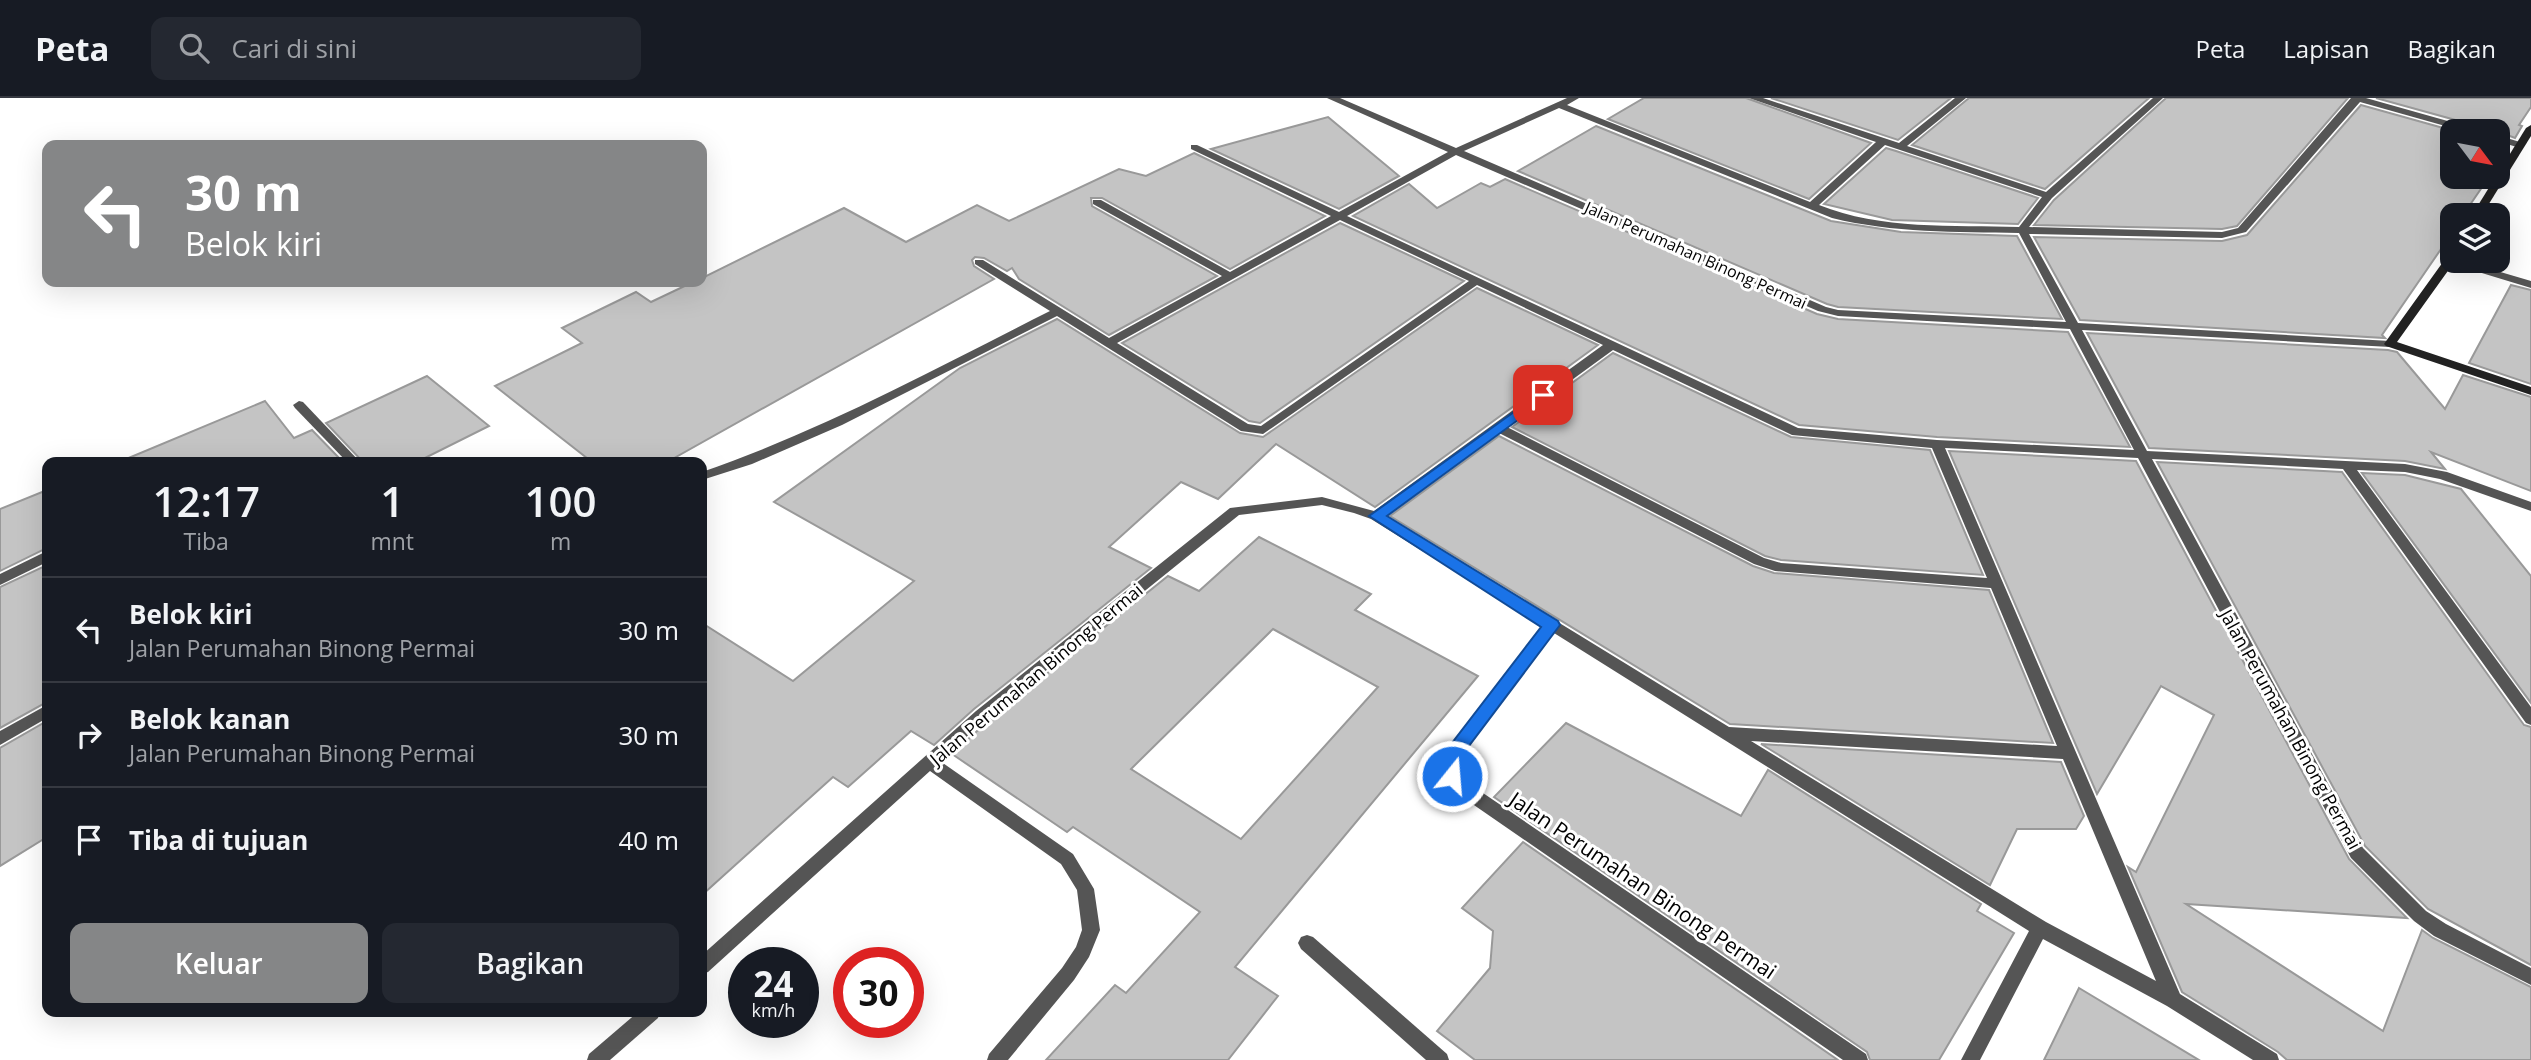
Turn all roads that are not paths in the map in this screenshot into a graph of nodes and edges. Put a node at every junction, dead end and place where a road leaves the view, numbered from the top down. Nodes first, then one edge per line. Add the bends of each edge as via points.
1 (1332, 98) edge
2 (1574, 98) edge
3 (1754, 98) edge
4 (1959, 98) edge
5 (2158, 98) edge
6 (2357, 98) edge
7 (1560, 105) junction
8 (2440, 122) edge
9 (2531, 128) edge
10 (1883, 141) junction
11 (2510, 142) edge
12 (2520, 145) junction
13 (1194, 147) dead end
14 (1900, 147) junction
15 (1455, 152) junction
16 (2048, 196) junction
17 (1097, 202) dead end
18 (2484, 203) edge
19 (1812, 206) junction
20 (1338, 215) junction
21 (2022, 230) junction
22 (979, 262) dead end
23 (2442, 273) edge
24 (2495, 273) edge
25 (1230, 276) junction
26 (1476, 281) junction
27 (2531, 285) edge
28 (1058, 311) junction
29 (2073, 328) junction
30 (1109, 343) junction
31 (2390, 344) junction
32 (1610, 346) junction
33 (2531, 391) edge
34 (299, 405) dead end
35 (1499, 428) junction
36 (1937, 444) junction
37 (2142, 453) junction
38 (349, 457) edge
39 (2348, 467) junction
40 (707, 474) edge
41 (2531, 507) edge
42 (1376, 516) junction
43 (42, 559) edge
44 (0, 580) edge
45 (1994, 583) junction
46 (1552, 625) junction
47 (42, 714) edge
48 (2531, 719) edge
49 (1723, 733) junction
50 (0, 739) edge
51 (2070, 753) junction
52 (929, 762) junction
53 (2040, 928) junction
54 (1307, 943) dead end
55 (707, 962) edge
56 (2531, 977) edge
57 (2173, 1000) junction
58 (644, 1017) edge
59 (596, 1060) edge
60 (996, 1060) edge
61 (1440, 1060) edge
62 (1859, 1060) edge
63 (1970, 1060) edge
64 (2270, 1060) edge

1 - 15 street, Jalan Perumahan Binong Permai
2 - 7 street
3 - 10 street
4 - 14 street
5 - 16 street
6 - 8 street
6 - 21 street via 2242,230 2222,235
7 - 15 street
7 - 19 street
9 - 12 street
10 - 14 street
10 - 19 street
11 - 12 street
12 - 18 street
13 - 20 street
14 - 16 street
15 - 20 street
15 - 29 street, Jalan Perumahan Binong Permai via 1822,309
16 - 21 street
17 - 25 street
19 - 21 street via 1870,223
20 - 25 street
20 - 26 street
21 - 29 street, Jalan Perumahan Binong Permai
22 - 28 street
23 - 31 street
24 - 27 street
25 - 30 street
26 - 30 street via 1263,430 1245,428
26 - 32 street
28 - 30 street
28 - 40 street via 888,397 750,461
29 - 31 street, Jalan Perumahan Binong Permai
29 - 37 street, Jalan Perumahan Binong Permai
31 - 33 street, Jalan Perumahan Binong Permai
32 - 35 street
32 - 36 street via 1796,432
34 - 38 street
35 - 42 street
35 - 45 street via 1769,565
36 - 37 street
36 - 45 street
37 - 39 street
37 - 56 street, Jalan Perumahan Binong Permai via 2357,853 2420,916
39 - 41 street via 2405,468 2442,475
39 - 48 street
42 - 46 street, Jalan Perumahan Binong Permai
42 - 52 street, Jalan Perumahan Binong Permai via 1322,501 1235,511
43 - 44 street
45 - 51 street
46 - 49 street, Jalan Perumahan Binong Permai
46 - 62 street, Jalan Perumahan Binong Permai via 1458,748 1452,776 1477,799
47 - 50 street
49 - 51 street, Jalan Perumahan Binong Permai
49 - 53 street, Jalan Perumahan Binong Permai
51 - 57 street
52 - 55 street, Jalan Perumahan Binong Permai
52 - 60 street via 1067,859 1085,889 1091,930 1083,951
53 - 57 street, Jalan Perumahan Binong Permai
53 - 63 street
54 - 61 street
57 - 64 street, Jalan Perumahan Binong Permai
58 - 59 street

